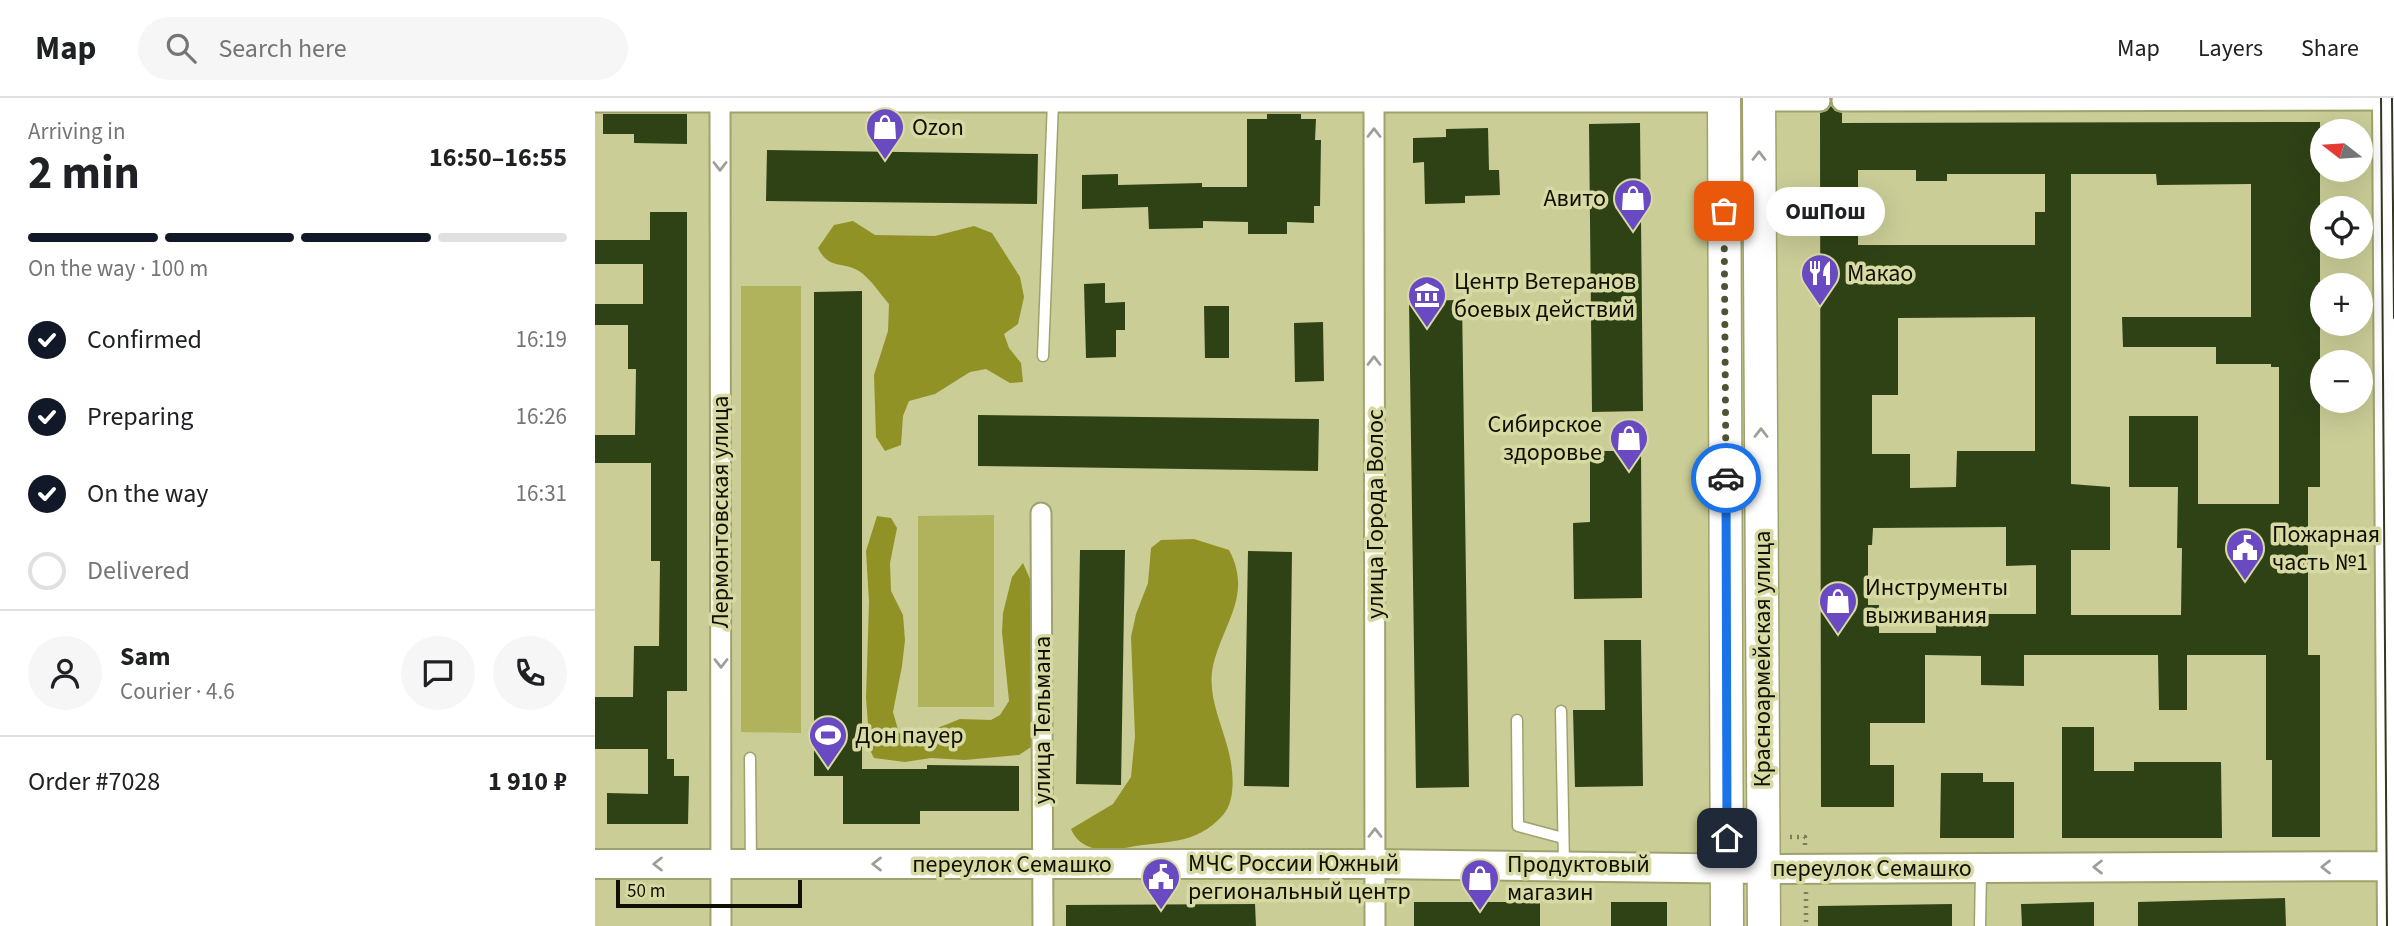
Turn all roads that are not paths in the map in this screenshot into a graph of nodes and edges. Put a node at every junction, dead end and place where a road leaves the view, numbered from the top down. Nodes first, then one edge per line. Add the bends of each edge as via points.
1 (1256, 99) edge
2 (720, 100) edge
3 (904, 100) edge
4 (1053, 100) edge
5 (1522, 100) edge
6 (1564, 100) edge
7 (1724, 100) edge
8 (1759, 100) edge
9 (2389, 100) edge
10 (1374, 101) junction
11 (1820, 101) dead end
12 (595, 102) edge
13 (1842, 102) dead end
14 (1043, 356) dead end
15 (1041, 513) dead end
16 (1560, 711) dead end
17 (1517, 720) dead end
18 (750, 758) dead end
19 (1563, 851) junction
20 (595, 864) edge
21 (721, 864) junction
22 (751, 864) junction
23 (1043, 864) junction
24 (1375, 864) junction
25 (2393, 866) edge
26 (1981, 868) junction
27 (1727, 869) junction
28 (1763, 869) junction
29 (721, 926) edge
30 (1043, 926) edge
31 (1375, 926) edge
32 (1727, 926) edge
33 (1764, 926) edge
34 (1980, 926) edge
35 (2392, 926) edge

1 - 4 street
1 - 10 street
2 - 3 street
2 - 12 street
2 -> 21 street, Лермонтовская улица
3 - 4 street
4 - 14 lane
5 - 6 street
5 - 10 street
6 - 7 street
7 - 27 main road, Красноармейская улица
8 - 11 street
28 -> 8 main road, Красноармейская улица
9 - 13 street
9 - 25 street
24 -> 10 street, улица Города Волос
15 - 23 street, улица Тельмана
16 - 19 lane
17 - 19 lane via 1518,825
18 - 22 lane
19 - 24 street, переулок Семашко
19 - 27 street, переулок Семашко
21 -> 20 street, переулок Семашко
21 - 22 street, переулок Семашко
21 - 29 street, Лермонтовская улица
23 -> 22 street, переулок Семашко
23 - 24 street, переулок Семашко
23 - 30 street, улица Тельмана
24 - 31 street, улица Города Волос
25 -> 26 street, переулок Семашко
25 - 35 street
26 - 28 street, переулок Семашко
26 - 34 lane
27 - 28 street, переулок Семашко
27 - 32 main road, Красноармейская улица
28 - 33 main road, Красноармейская улица

